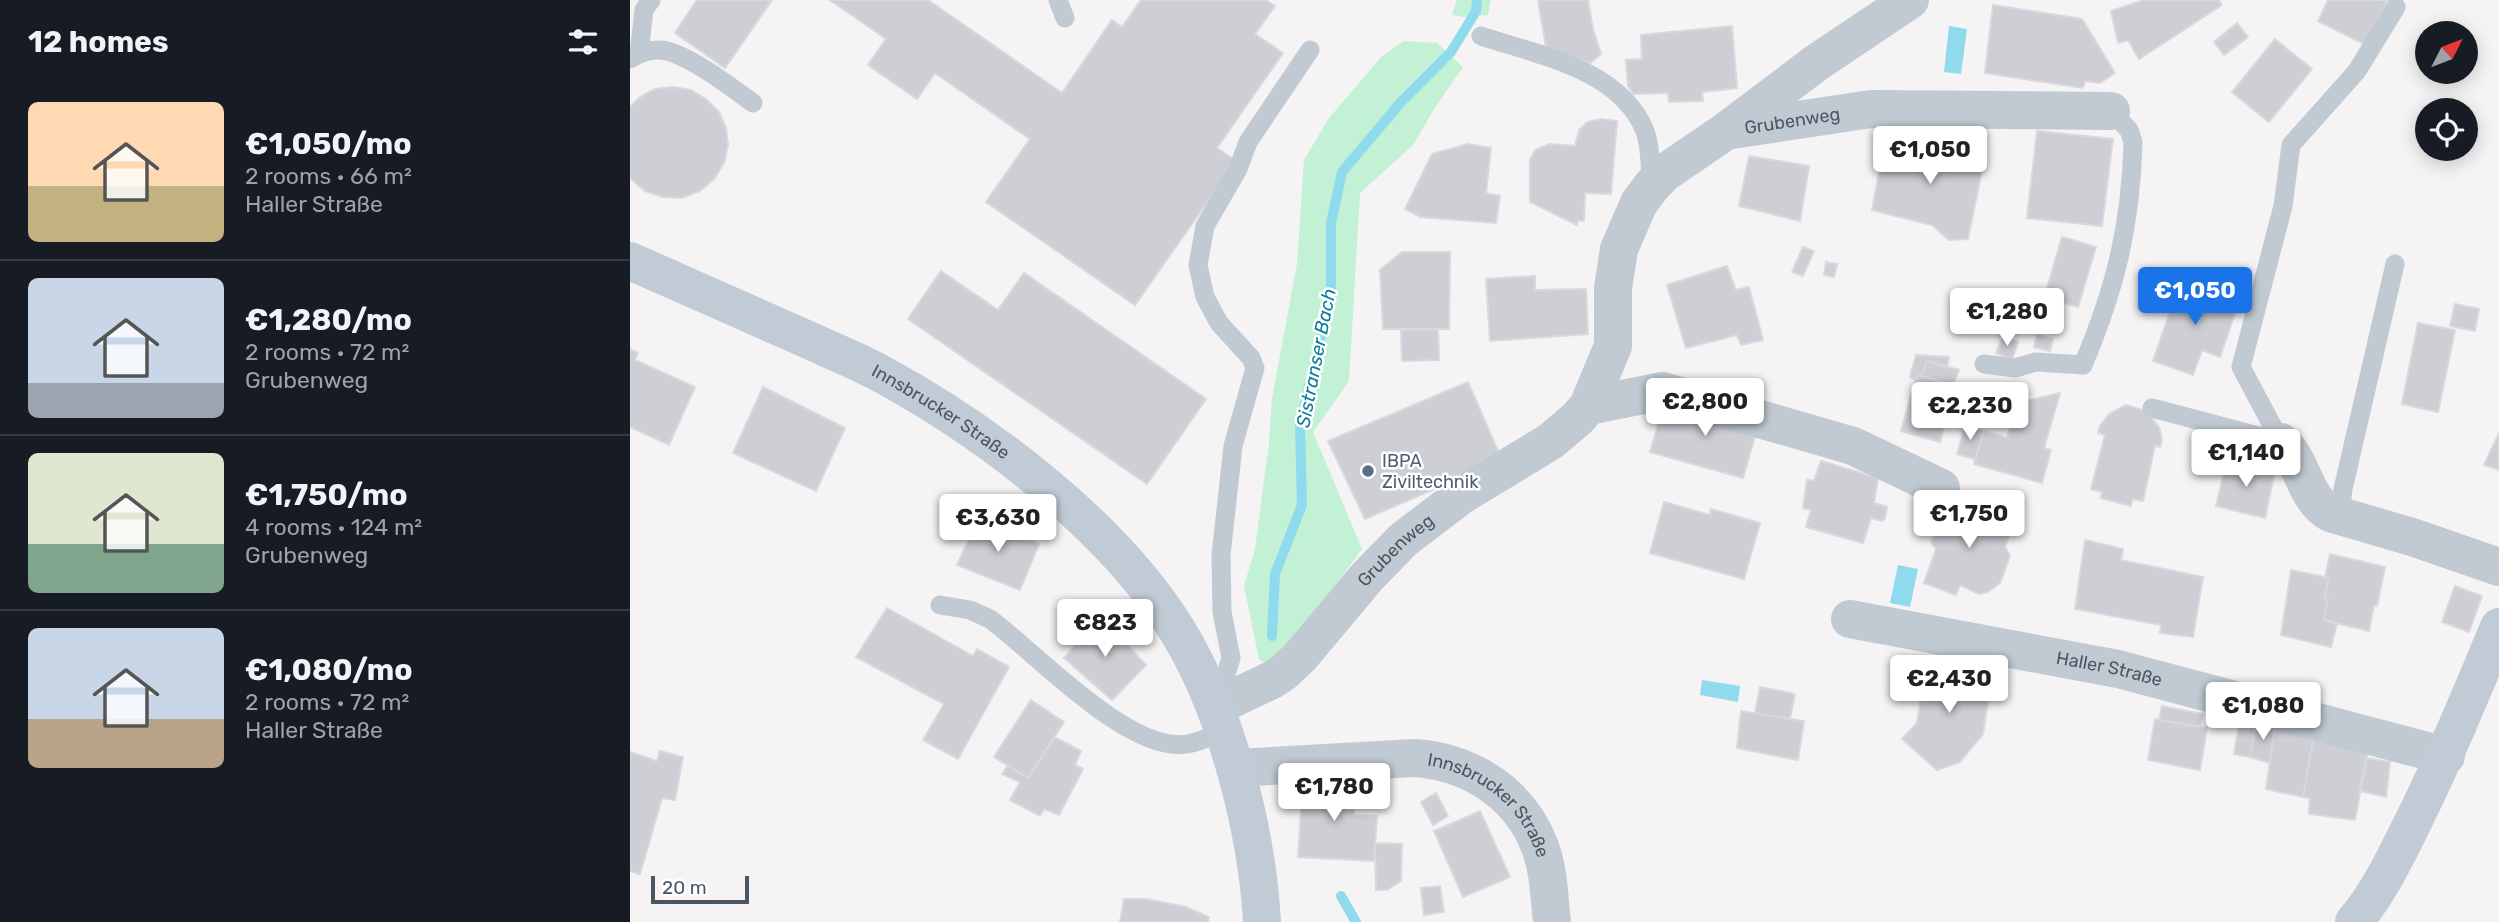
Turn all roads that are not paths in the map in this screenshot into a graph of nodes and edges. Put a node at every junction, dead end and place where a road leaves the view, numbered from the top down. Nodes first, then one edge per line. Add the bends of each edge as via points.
1 (651, 0) edge
2 (1910, 0) edge
3 (2396, 7) dead end
4 (1481, 36) dead end
5 (1310, 50) dead end
6 (635, 56) edge
7 (753, 103) dead end
8 (2111, 111) joint
9 (1726, 131) junction
10 (1651, 187) junction
11 (630, 261) edge
12 (2395, 264) dead end
13 (1984, 364) dead end
14 (1588, 406) junction
15 (2152, 408) dead end
16 (2281, 442) junction
17 (1941, 488) dead end
18 (2340, 516) junction
19 (2499, 567) edge
20 (940, 605) dead end
21 (1850, 619) dead end
22 (2499, 627) edge
23 (1219, 720) junction
24 (2446, 756) junction
25 (1235, 768) junction
26 (1262, 922) edge
27 (1552, 922) edge
28 (2354, 922) edge

1 - 6 lane via 644,10
2 - 9 street, Grubenweg
3 - 16 lane via 2357,71 2291,145 2283,206 2241,367
4 - 10 lane via 1572,66 1618,94 1646,134
5 - 23 lane via 1248,142 1205,226 1198,265 1205,297 1255,368 1233,446 1221,555 1222,612 1231,658
6 - 7 lane via 666,51
8 - 9 street, Grubenweg via 1871,109
8 - 13 lane via 2129,130 2133,142 2127,222 2110,296 2083,365 2036,362 2015,368
9 - 10 street, Grubenweg
10 - 14 street, Grubenweg via 1619,249 1613,288 1613,346
11 - 23 main road, Innsbrucker Straße via 875,371 1010,457 1088,523 1143,583 1177,631
12 - 18 lane
14 - 17 street via 1663,391 1853,446
14 - 23 street, Grubenweg via 1551,441 1462,495 1403,540 1300,657
15 - 16 lane
16 - 18 street via 2297,461 2319,506
18 - 19 street
20 - 23 lane via 990,619 1100,710 1136,733 1165,743 1187,744
21 - 24 street, Haller Straße via 2118,669
22 - 24 main road
23 - 25 main road, Innsbrucker Straße
24 - 28 main road via 2389,872
25 - 26 main road, Innsbrucker Straße via 1251,838
25 - 27 street, Innsbrucker Straße via 1415,758 1441,760 1468,770 1509,799 1532,828 1545,861

